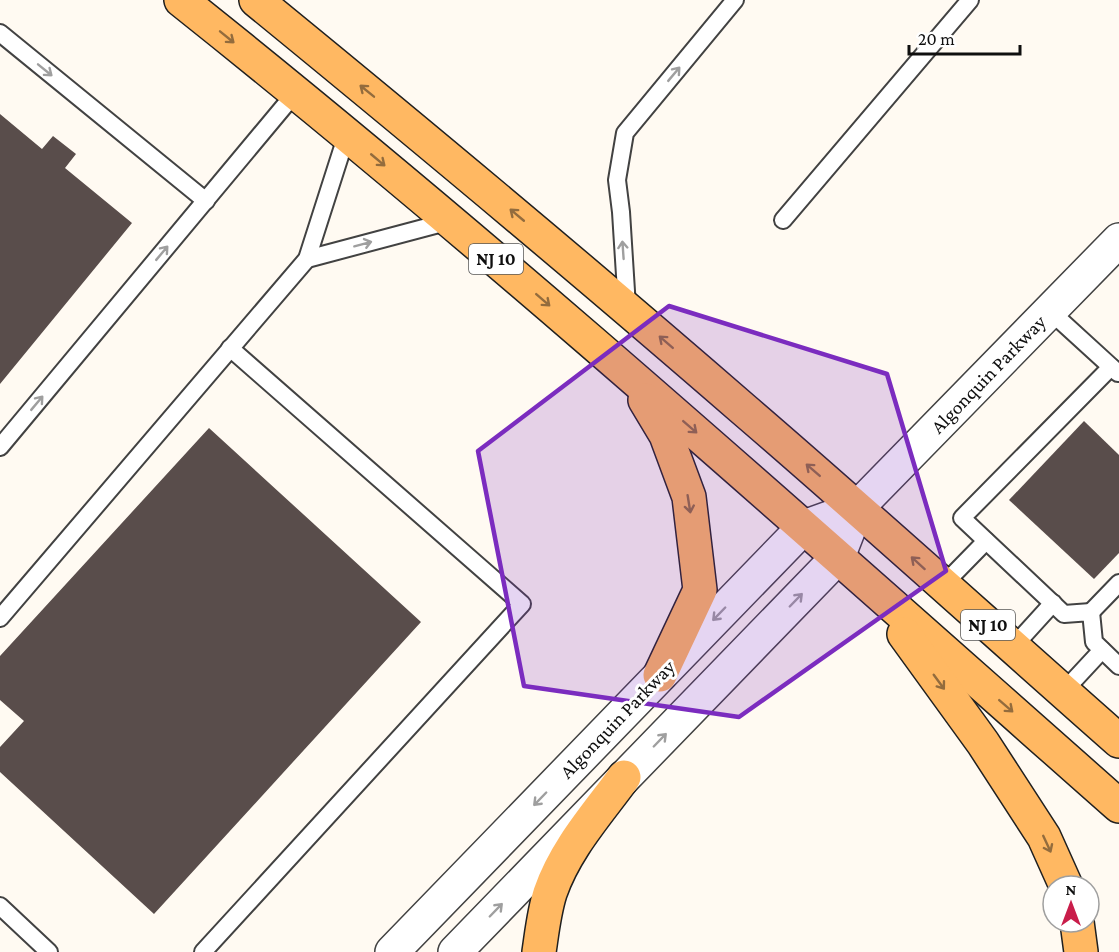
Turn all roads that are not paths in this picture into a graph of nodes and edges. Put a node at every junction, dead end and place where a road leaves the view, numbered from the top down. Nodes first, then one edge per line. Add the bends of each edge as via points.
1 (181, 0) edge
2 (256, 0) edge
3 (735, 0) edge
4 (970, 0) edge
5 (0, 33) edge
6 (296, 92) junction
7 (347, 134) junction
8 (206, 201) junction
9 (783, 220) dead end
10 (450, 221) junction
11 (1119, 240) edge
12 (306, 259) junction
13 (627, 308) junction
14 (1050, 311) junction
15 (230, 348) junction
16 (1115, 371) edge
17 (631, 375) junction
18 (0, 447) edge
19 (857, 508) junction
20 (804, 527) junction
21 (986, 541) junction
22 (838, 557) junction
23 (1119, 583) edge
24 (867, 584) junction
25 (943, 585) junction
26 (1053, 603) junction
27 (1091, 612) junction
28 (0, 618) edge
29 (1013, 647) junction
30 (1102, 650) junction
31 (1119, 666) edge
32 (660, 675) junction
33 (1063, 692) junction
34 (1119, 741) edge
35 (624, 777) junction
36 (1119, 806) edge
37 (1061, 874) edge
38 (0, 906) edge
39 (1079, 934) edge
40 (49, 952) edge
41 (203, 952) edge
42 (392, 952) edge
43 (455, 952) edge
44 (539, 952) edge
45 (1082, 952) edge

1 -> 6 main road, NJ 10
13 -> 2 main road, NJ 10
13 -> 3 lane via 617,180 625,133
4 - 9 lane
5 -> 8 lane
6 - 7 main road, NJ 10
6 - 8 lane
7 -> 10 main road, NJ 10
7 - 12 lane
18 -> 8 lane
12 -> 10 lane
10 -> 17 main road, NJ 10
11 - 14 street, Algonquin Parkway
12 - 15 lane
19 -> 13 main road, NJ 10
14 - 16 lane
14 - 19 street, Algonquin Parkway
15 - 28 lane
15 - 41 lane via 522,604
16 - 21 lane via 962,518
17 -> 20 main road, NJ 10
17 -> 32 main road via 666,435 689,497 700,590
19 - 20 street, Algonquin Parkway
19 - 22 street, Algonquin Parkway
25 -> 19 main road, NJ 10
20 - 22 main road, NJ 10
20 -> 32 street, Algonquin Parkway
21 - 25 lane
21 - 26 lane
22 - 24 main road, NJ 10
35 -> 22 street, Algonquin Parkway
23 - 27 lane
24 -> 36 main road, NJ 10
24 -> 37 main road via 983,743 1044,837
25 - 29 main road, NJ 10
26 - 27 lane via 1064,614
26 - 29 lane
27 - 30 lane via 1094,642
29 - 33 main road, NJ 10
30 - 31 lane
30 - 33 lane
32 -> 42 street, Algonquin Parkway
33 - 34 main road, NJ 10
43 -> 35 street, Algonquin Parkway
35 - 44 main road via 568,853 550,893
38 - 40 lane
39 - 45 main road

